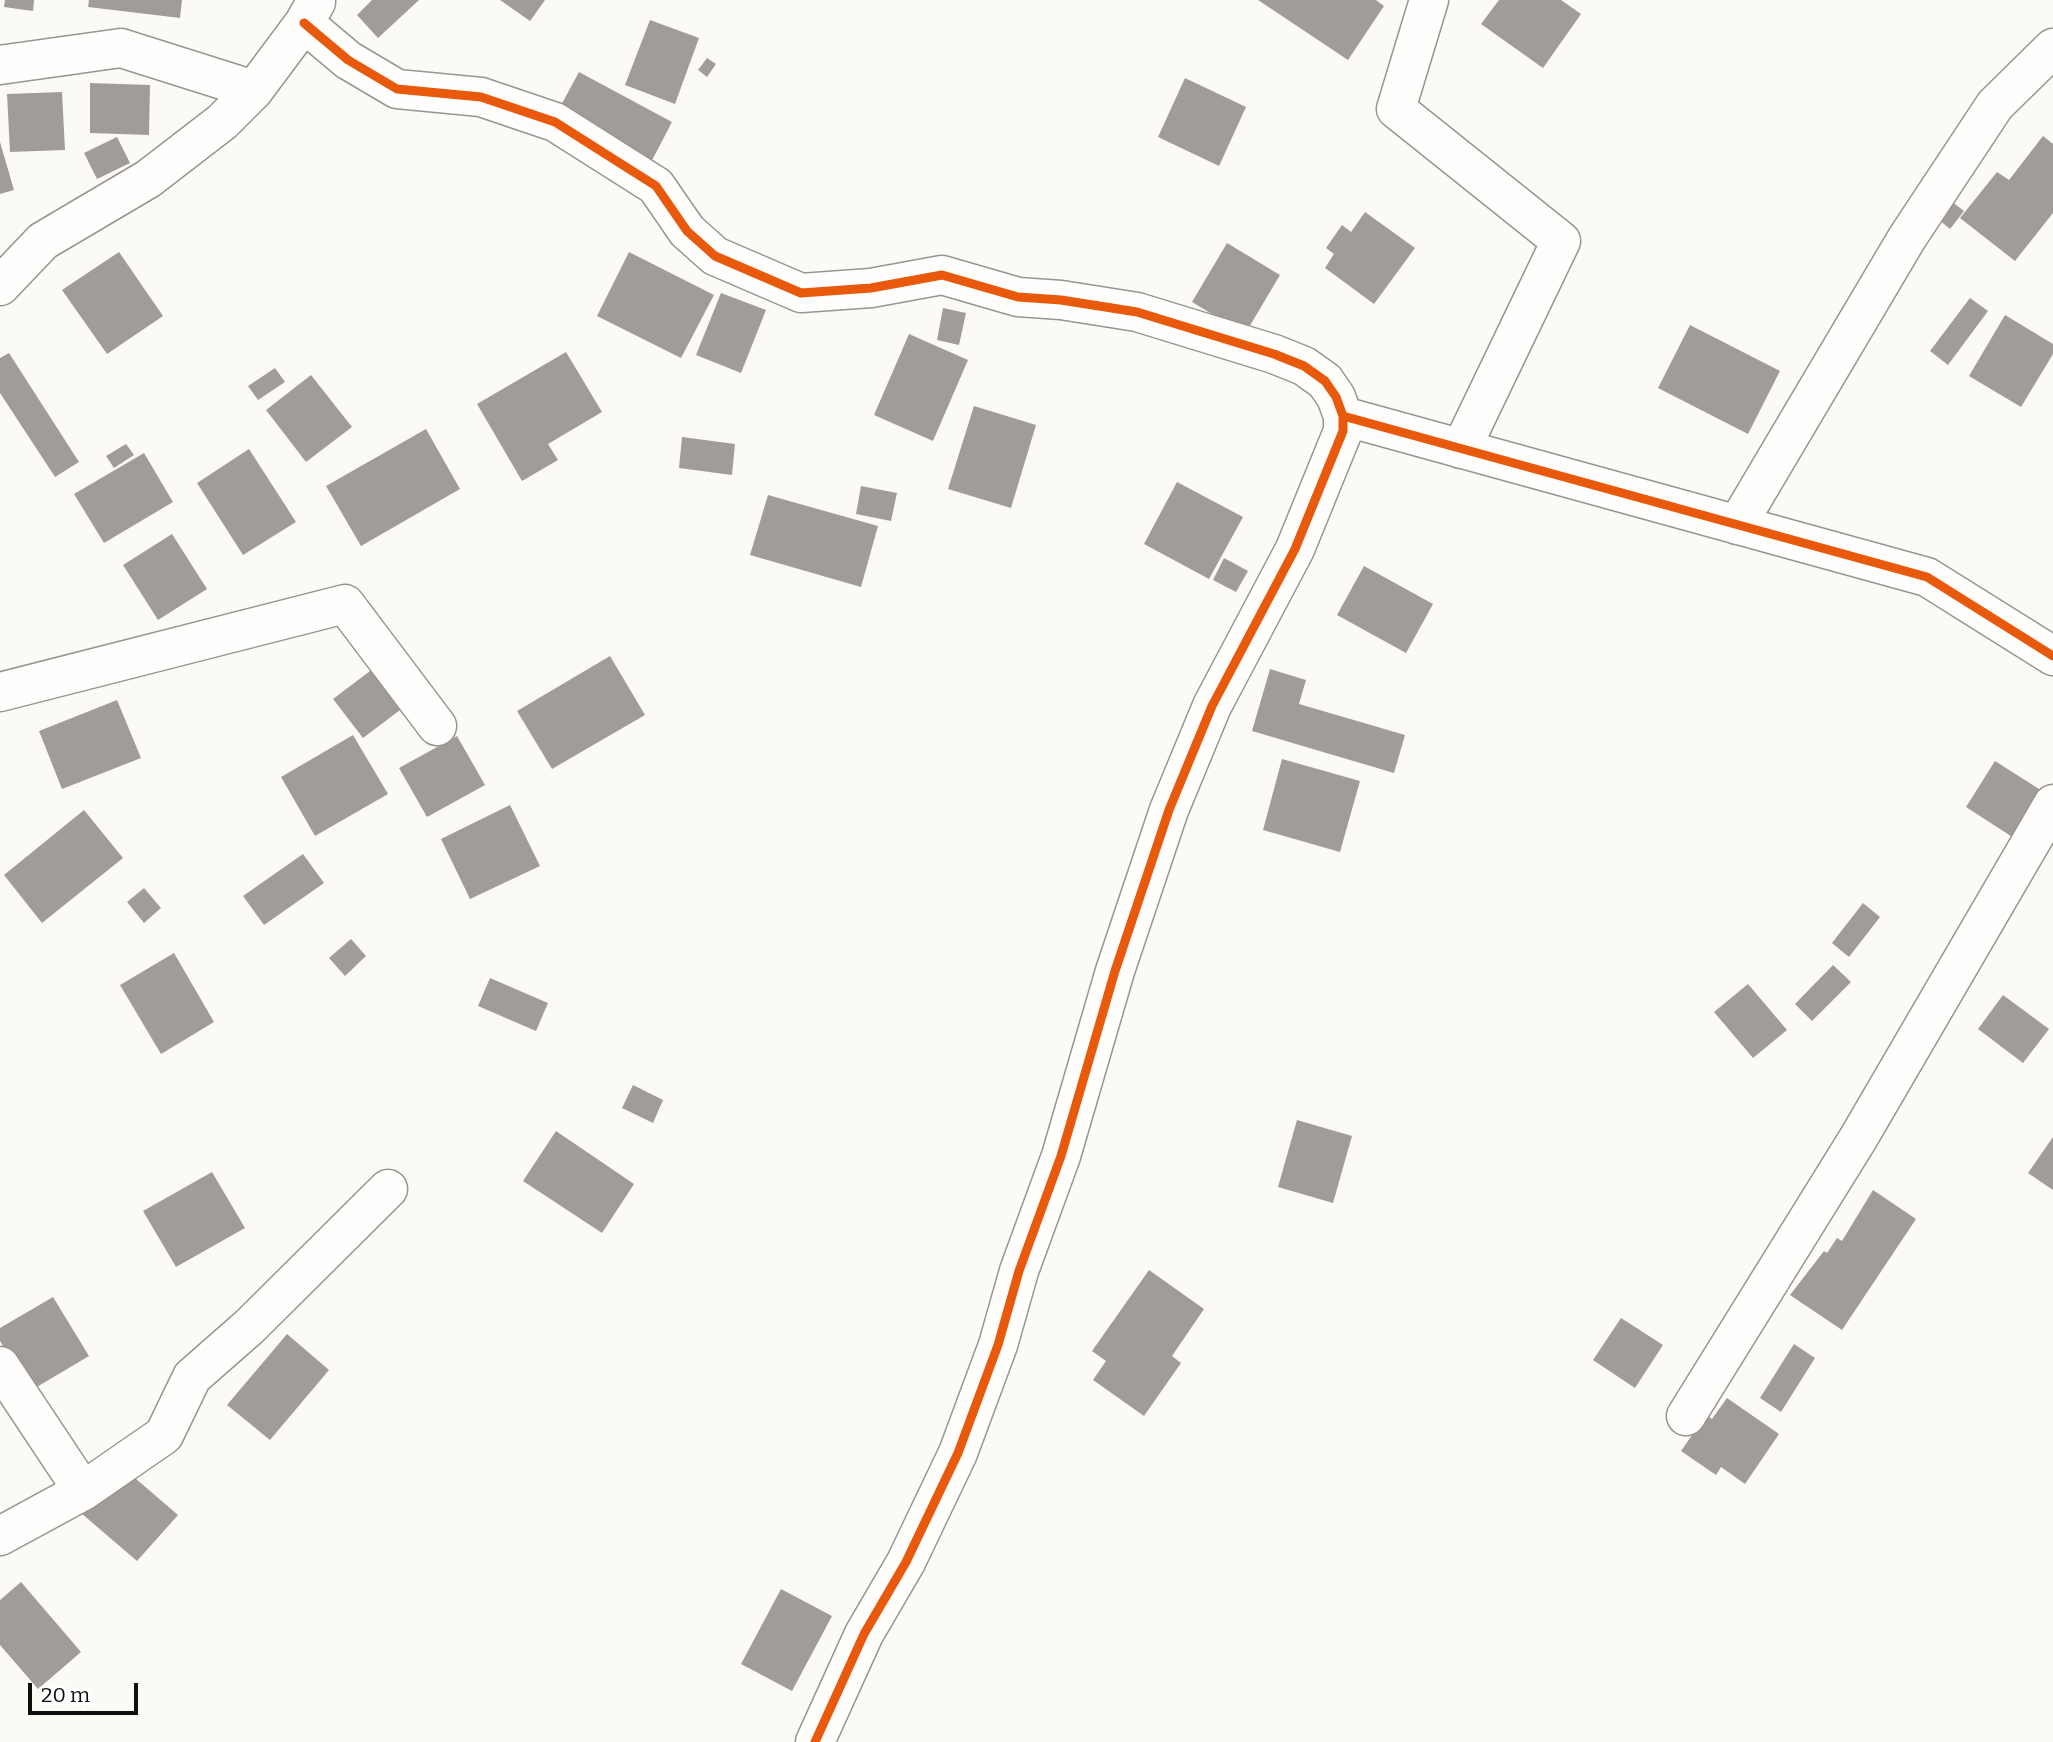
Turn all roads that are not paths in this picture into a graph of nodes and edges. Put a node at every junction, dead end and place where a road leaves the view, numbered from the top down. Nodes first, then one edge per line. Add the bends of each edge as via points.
1 (1429, 0) edge
2 (310, 11) edge
3 (2053, 48) edge
4 (0, 65) edge
5 (254, 90) junction
6 (0, 286) edge
7 (1343, 416) junction
8 (1461, 449) junction
9 (1737, 525) junction
10 (2053, 656) edge
11 (0, 692) edge
12 (438, 726) dead end
13 (2053, 804) edge
14 (388, 1189) dead end
15 (0, 1366) edge
16 (1686, 1416) dead end
17 (83, 1491) junction
18 (0, 1536) edge
19 (815, 1742) edge

1 - 8 street via 1396,109 1561,241
2 - 5 street
2 - 7 street via 348,60 397,89 481,97 555,122 656,186 687,231 715,256 801,293 871,288 942,275 1018,297 1137,312 1304,366 1325,381
3 - 9 street via 1995,105 1900,250
4 - 5 street via 121,48
5 - 6 street via 222,122 148,179 43,241
7 - 8 street
7 - 19 street via 1343,431 1295,549 1212,706 1169,810 1115,971 1061,1156 958,1453 906,1562 864,1634
8 - 9 street
9 - 10 street via 1927,577
11 - 12 street via 345,604
13 - 16 street via 1859,1138
14 - 17 street via 192,1377 164,1435
15 - 17 street
17 - 18 street

